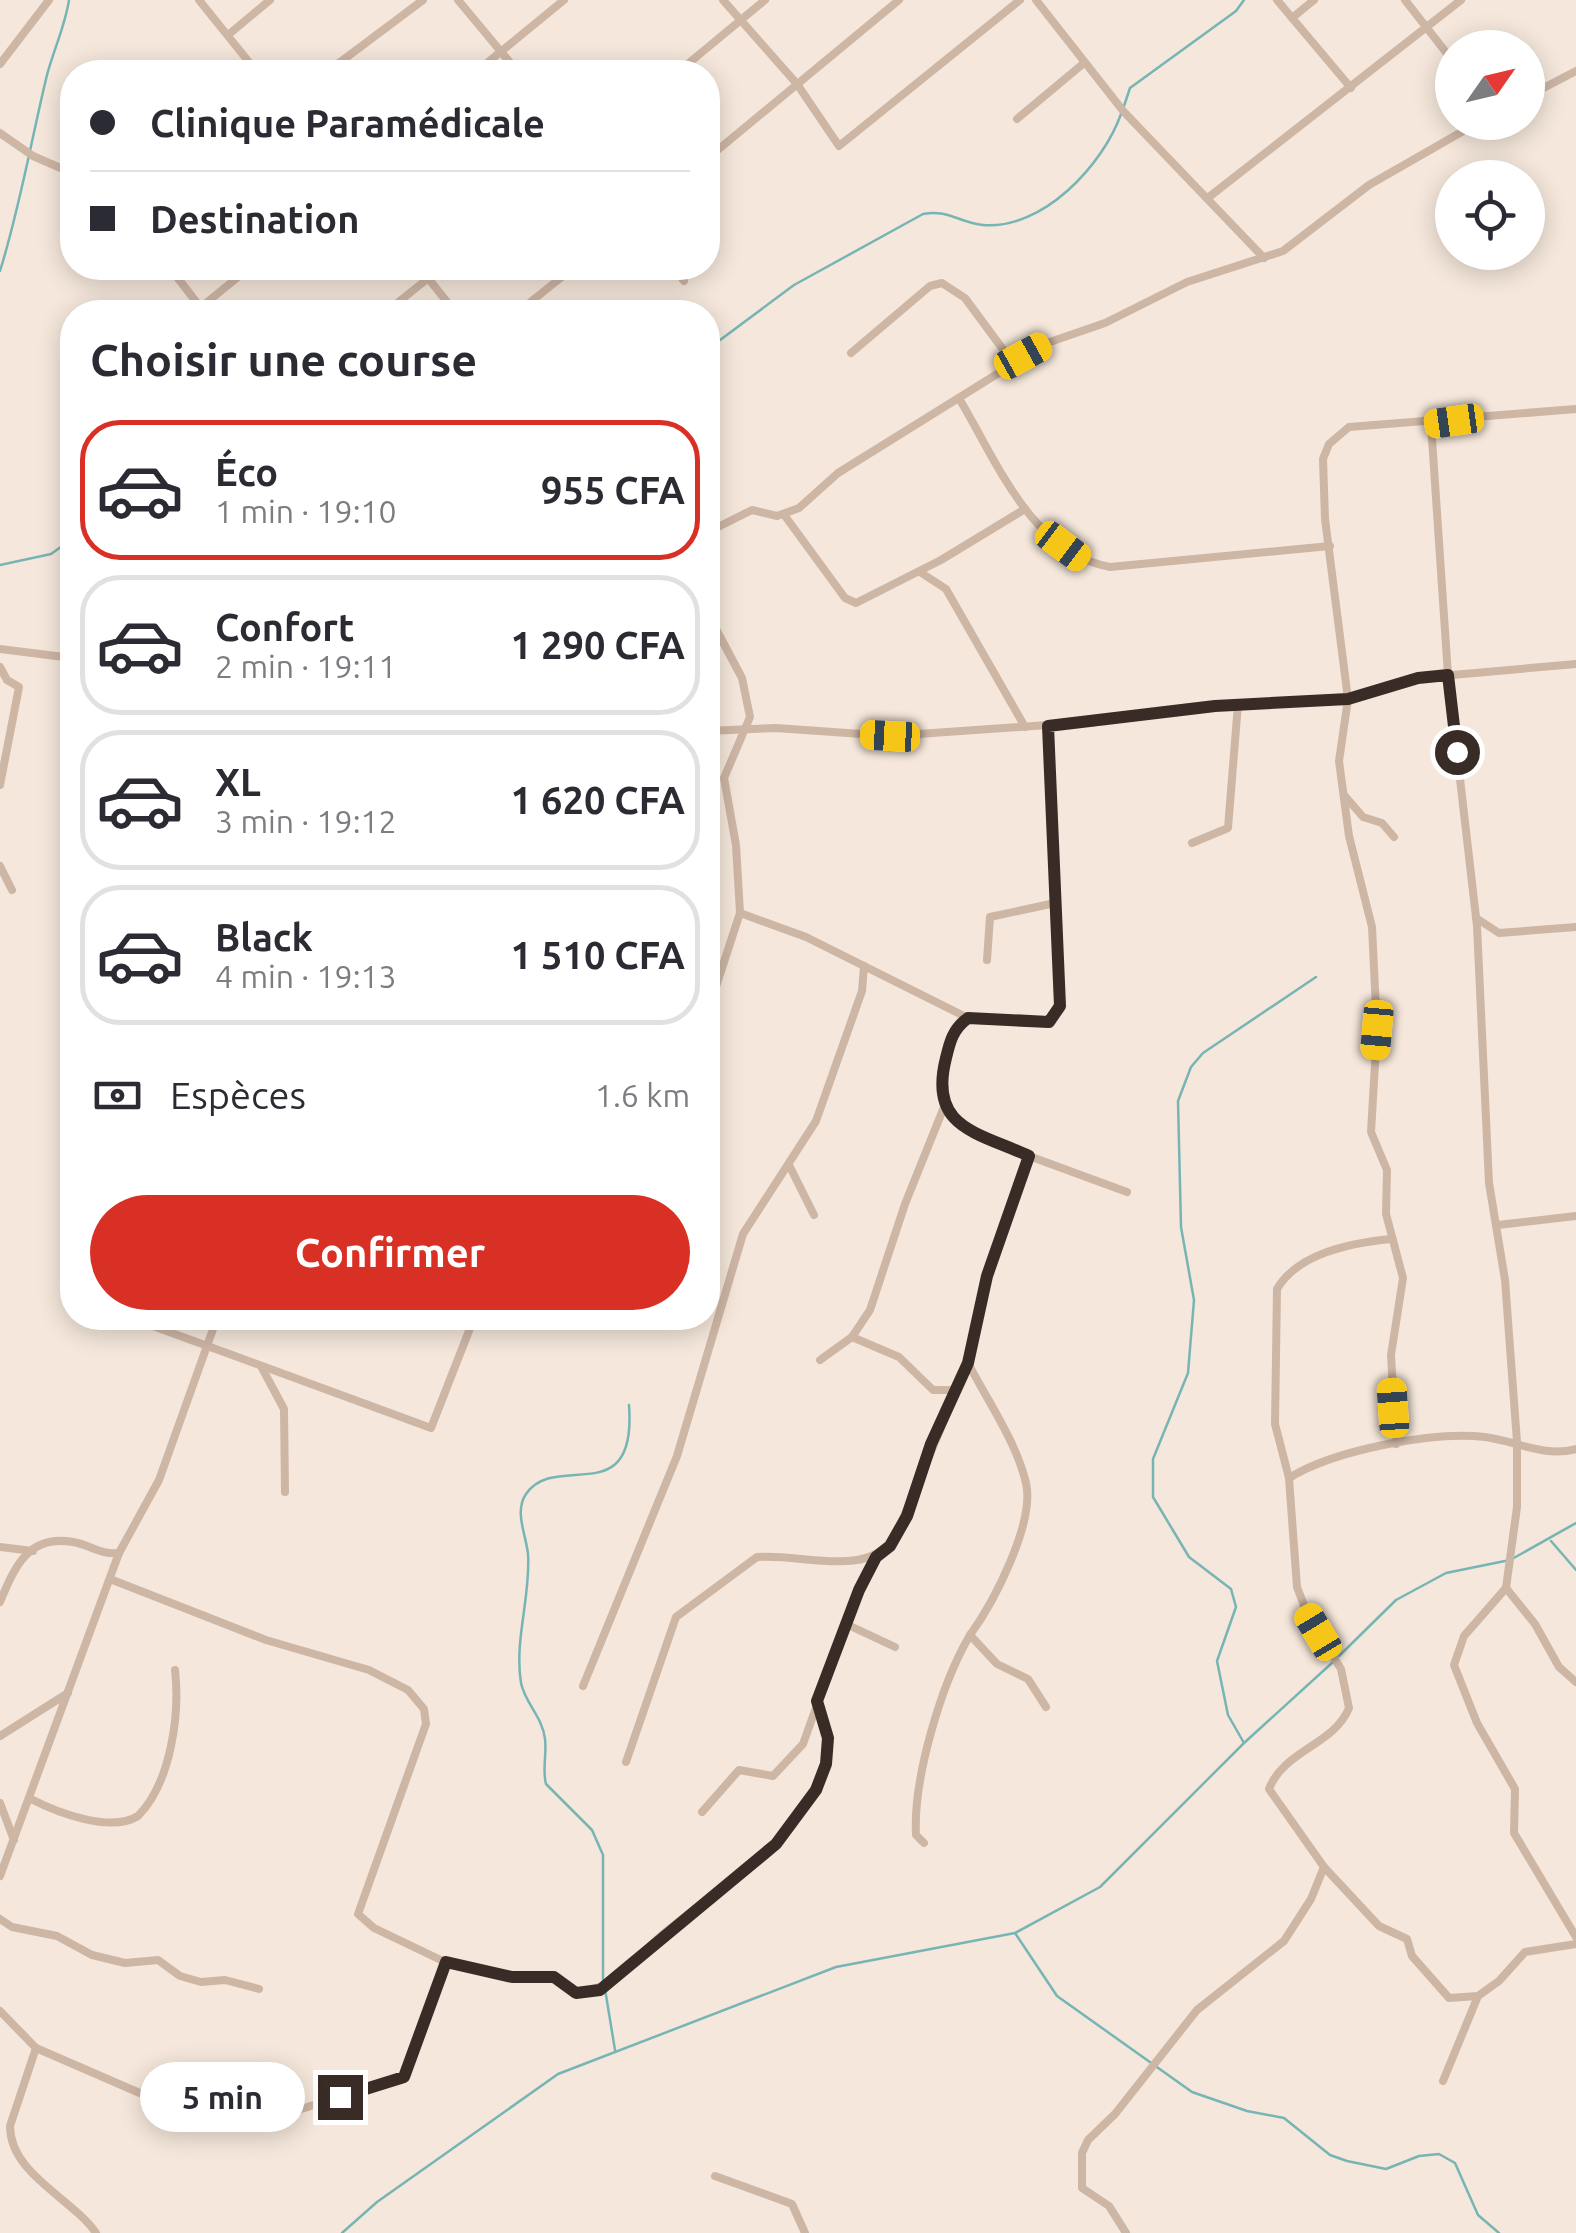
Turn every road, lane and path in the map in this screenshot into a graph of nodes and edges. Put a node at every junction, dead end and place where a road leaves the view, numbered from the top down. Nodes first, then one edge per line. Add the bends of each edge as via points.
1 (49, 0) edge
2 (199, 0) edge
3 (270, 0) edge
4 (423, 0) edge
5 (458, 0) edge
6 (564, 0) edge
7 (723, 0) edge
8 (765, 0) edge
9 (899, 0) edge
10 (1020, 0) edge
11 (1036, 0) edge
12 (1277, 0) edge
13 (1314, 0) edge
14 (1405, 0) edge
15 (1461, 0) edge
16 (1292, 18) junction
17 (740, 20) junction
18 (1427, 26) junction
19 (228, 35) junction
20 (1435, 37) edge
21 (502, 52) junction
22 (248, 60) edge
23 (344, 60) edge
24 (492, 60) edge
25 (508, 60) edge
26 (692, 60) edge
27 (1084, 63) junction
28 (0, 64) edge
29 (1576, 71) edge
30 (797, 84) junction
31 (1545, 87) edge
32 (1351, 88) junction
33 (1017, 119) dead end
34 (0, 133) edge
35 (1448, 140) edge
36 (720, 148) edge
37 (60, 168) edge
38 (1208, 197) junction
39 (1265, 259) junction
40 (235, 280) edge
41 (426, 280) edge
42 (431, 280) edge
43 (559, 280) edge
44 (213, 300) edge
45 (401, 300) edge
46 (446, 300) edge
47 (533, 300) edge
48 (850, 353) dead end
49 (1013, 363) junction
50 (960, 400) junction
51 (1576, 409) edge
52 (1431, 424) junction
53 (1025, 509) junction
54 (785, 516) junction
55 (720, 526) edge
56 (1330, 546) junction
57 (920, 572) junction
58 (720, 640) edge
59 (0, 649) edge
60 (60, 656) edge
61 (1576, 664) edge
62 (0, 668) edge
63 (1448, 675) junction
64 (1348, 699) junction
65 (1238, 704) junction
66 (1048, 726) junction
67 (1025, 727) junction
68 (746, 730) junction
69 (720, 731) edge
70 (0, 784) edge
71 (1344, 795) junction
72 (1394, 837) dead end
73 (1192, 843) dead end
74 (0, 866) edge
75 (12, 890) dead end
76 (1055, 903) junction
77 (740, 913) junction
78 (1476, 918) junction
79 (1576, 927) edge
80 (987, 960) dead end
81 (864, 966) junction
82 (720, 975) edge
83 (968, 1018) junction
84 (944, 1108) junction
85 (1029, 1156) junction
86 (789, 1165) junction
87 (1127, 1192) dead end
88 (814, 1215) dead end
89 (1576, 1216) edge
90 (1498, 1225) junction
91 (1390, 1238) junction
92 (720, 1311) edge
93 (161, 1330) edge
94 (213, 1330) edge
95 (469, 1330) edge
96 (714, 1330) edge
97 (852, 1337) junction
98 (206, 1348) junction
99 (820, 1360) dead end
100 (968, 1363) junction
101 (262, 1368) junction
102 (956, 1390) junction
103 (1517, 1442) junction
104 (1396, 1444) junction
105 (1576, 1449) edge
106 (1290, 1478) junction
107 (285, 1492) dead end
108 (0, 1547) edge
109 (32, 1550) junction
110 (119, 1553) junction
111 (876, 1557) junction
112 (110, 1578) junction
113 (1506, 1588) junction
114 (0, 1602) edge
115 (846, 1624) junction
116 (970, 1635) junction
117 (895, 1646) dead end
118 (175, 1670) dead end
119 (1576, 1682) edge
120 (583, 1686) dead end
121 (71, 1690) junction
122 (817, 1701) junction
123 (1046, 1708) dead end
124 (0, 1736) edge
125 (626, 1762) dead end
126 (31, 1799) junction
127 (0, 1804) edge
128 (702, 1812) dead end
129 (14, 1840) junction
130 (924, 1843) dead end
131 (1324, 1866) junction
132 (0, 1876) edge
133 (0, 1919) edge
134 (1576, 1940) edge
135 (446, 1962) junction
136 (260, 1990) dead end
137 (1478, 1996) junction
138 (0, 2012) edge
139 (36, 2048) junction
140 (1444, 2081) dead end
141 (715, 2176) dead end
142 (96, 2233) edge
143 (805, 2233) edge
144 (1126, 2233) edge

1 - 28 street
2 - 19 street
3 - 19 street
4 - 23 street
5 - 21 street
6 - 21 street
7 - 17 street
8 - 17 street
9 - 30 street
10 - 30 street via 839,146
11 - 27 street
12 - 16 street
13 - 16 street
14 - 18 street
15 - 18 street
16 - 32 street
17 - 26 street
17 - 30 street
18 - 20 street
18 - 32 street
19 - 22 street
21 - 24 street
21 - 25 street
27 - 33 street
27 - 38 street
29 - 31 street
30 - 36 street
32 - 38 street
34 - 37 street
35 - 39 street via 1369,185
38 - 39 street
39 - 49 street via 1187,282
40 - 44 street
41 - 45 street
42 - 46 street
43 - 47 street
48 - 49 street via 942,283 965,298
49 - 50 street
50 - 53 street
50 - 54 street via 852,465
51 - 52 street
52 - 56 street via 1349,427 1329,444 1323,460
52 - 63 street
53 - 56 street via 1081,559 1110,567
53 - 57 street
54 - 55 street via 752,510
54 - 57 street via 850,602
56 - 64 street
57 - 67 street via 946,589
58 - 68 street via 750,704
59 - 60 street
61 - 63 street
62 - 70 street via 19,687
63 - 64 street
63 - 78 street
64 - 65 street
64 - 71 street via 1339,744
65 - 66 street
65 - 73 street via 1228,828
66 - 67 street
66 - 76 street
67 - 68 street via 890,736
68 - 69 street
68 - 77 street via 724,778
71 - 72 street
71 - 91 street via 1372,927 1377,1030 1370,1119 1387,1170
74 - 75 street
76 - 80 street via 990,918
76 - 83 street via 1056,1017
77 - 81 street
77 - 82 street
78 - 79 street via 1499,933
78 - 90 street
81 - 83 street
81 - 86 street via 830,1086
83 - 84 street via 951,1036 940,1080
84 - 85 street via 960,1126
84 - 97 street via 870,1310
85 - 87 street
85 - 100 street via 987,1276
86 - 88 street
86 - 92 street via 743,1234
89 - 90 street
90 - 103 street
91 - 104 street via 1403,1278 1390,1356
91 - 106 street via 1356,1242 1303,1263 1276,1290 1275,1424
93 - 98 street
94 - 98 street
95 - 101 street via 431,1428
96 - 120 street via 677,1456
97 - 99 street
97 - 102 street via 899,1357 934,1390
98 - 101 street
98 - 110 street via 159,1480
100 - 102 street
100 - 116 street via 1020,1467 1027,1504 1018,1542
101 - 107 street via 284,1409
102 - 111 street via 907,1516
103 - 104 street via 1478,1436
103 - 105 street via 1540,1452
103 - 113 street via 1518,1507
104 - 106 street via 1334,1458
106 - 131 street via 1301,1602 1340,1669 1349,1708 1339,1724 1284,1764 1269,1789
108 - 109 street
109 - 110 street via 69,1542 100,1554
109 - 114 street via 14,1565
110 - 112 street
111 - 115 street
111 - 125 street via 757,1557 676,1617
112 - 121 street
112 - 135 street via 266,1640 369,1670 408,1690 424,1709 426,1724 358,1914
113 - 119 street via 1558,1667
113 - 134 street via 1464,1636 1454,1665 1477,1723 1516,1789 1514,1833
115 - 117 street
115 - 122 street
116 - 123 street via 997,1664 1028,1680
116 - 130 street via 940,1696 915,1802 916,1835
118 - 126 street via 177,1704 162,1772 138,1816 117,1823
121 - 124 street
121 - 126 street
122 - 128 street via 793,1758 772,1776 739,1770
122 - 135 street via 828,1738 826,1764 798,1814 776,1844 608,1986 576,1993 554,1977 512,1977
126 - 129 street
127 - 129 street
129 - 132 street
131 - 137 street via 1378,1926 1407,1940 1412,1956 1449,1998
131 - 144 street via 1284,1941 1197,2010 1084,2147 1082,2188 1108,2206
133 - 136 street via 92,1955 125,1963 158,1960 190,1979
134 - 137 street via 1526,1952
135 - 139 street via 404,2077 246,2126 172,2107
137 - 140 street
138 - 139 street
139 - 142 street via 10,2138 51,2191
141 - 143 street via 792,2204

